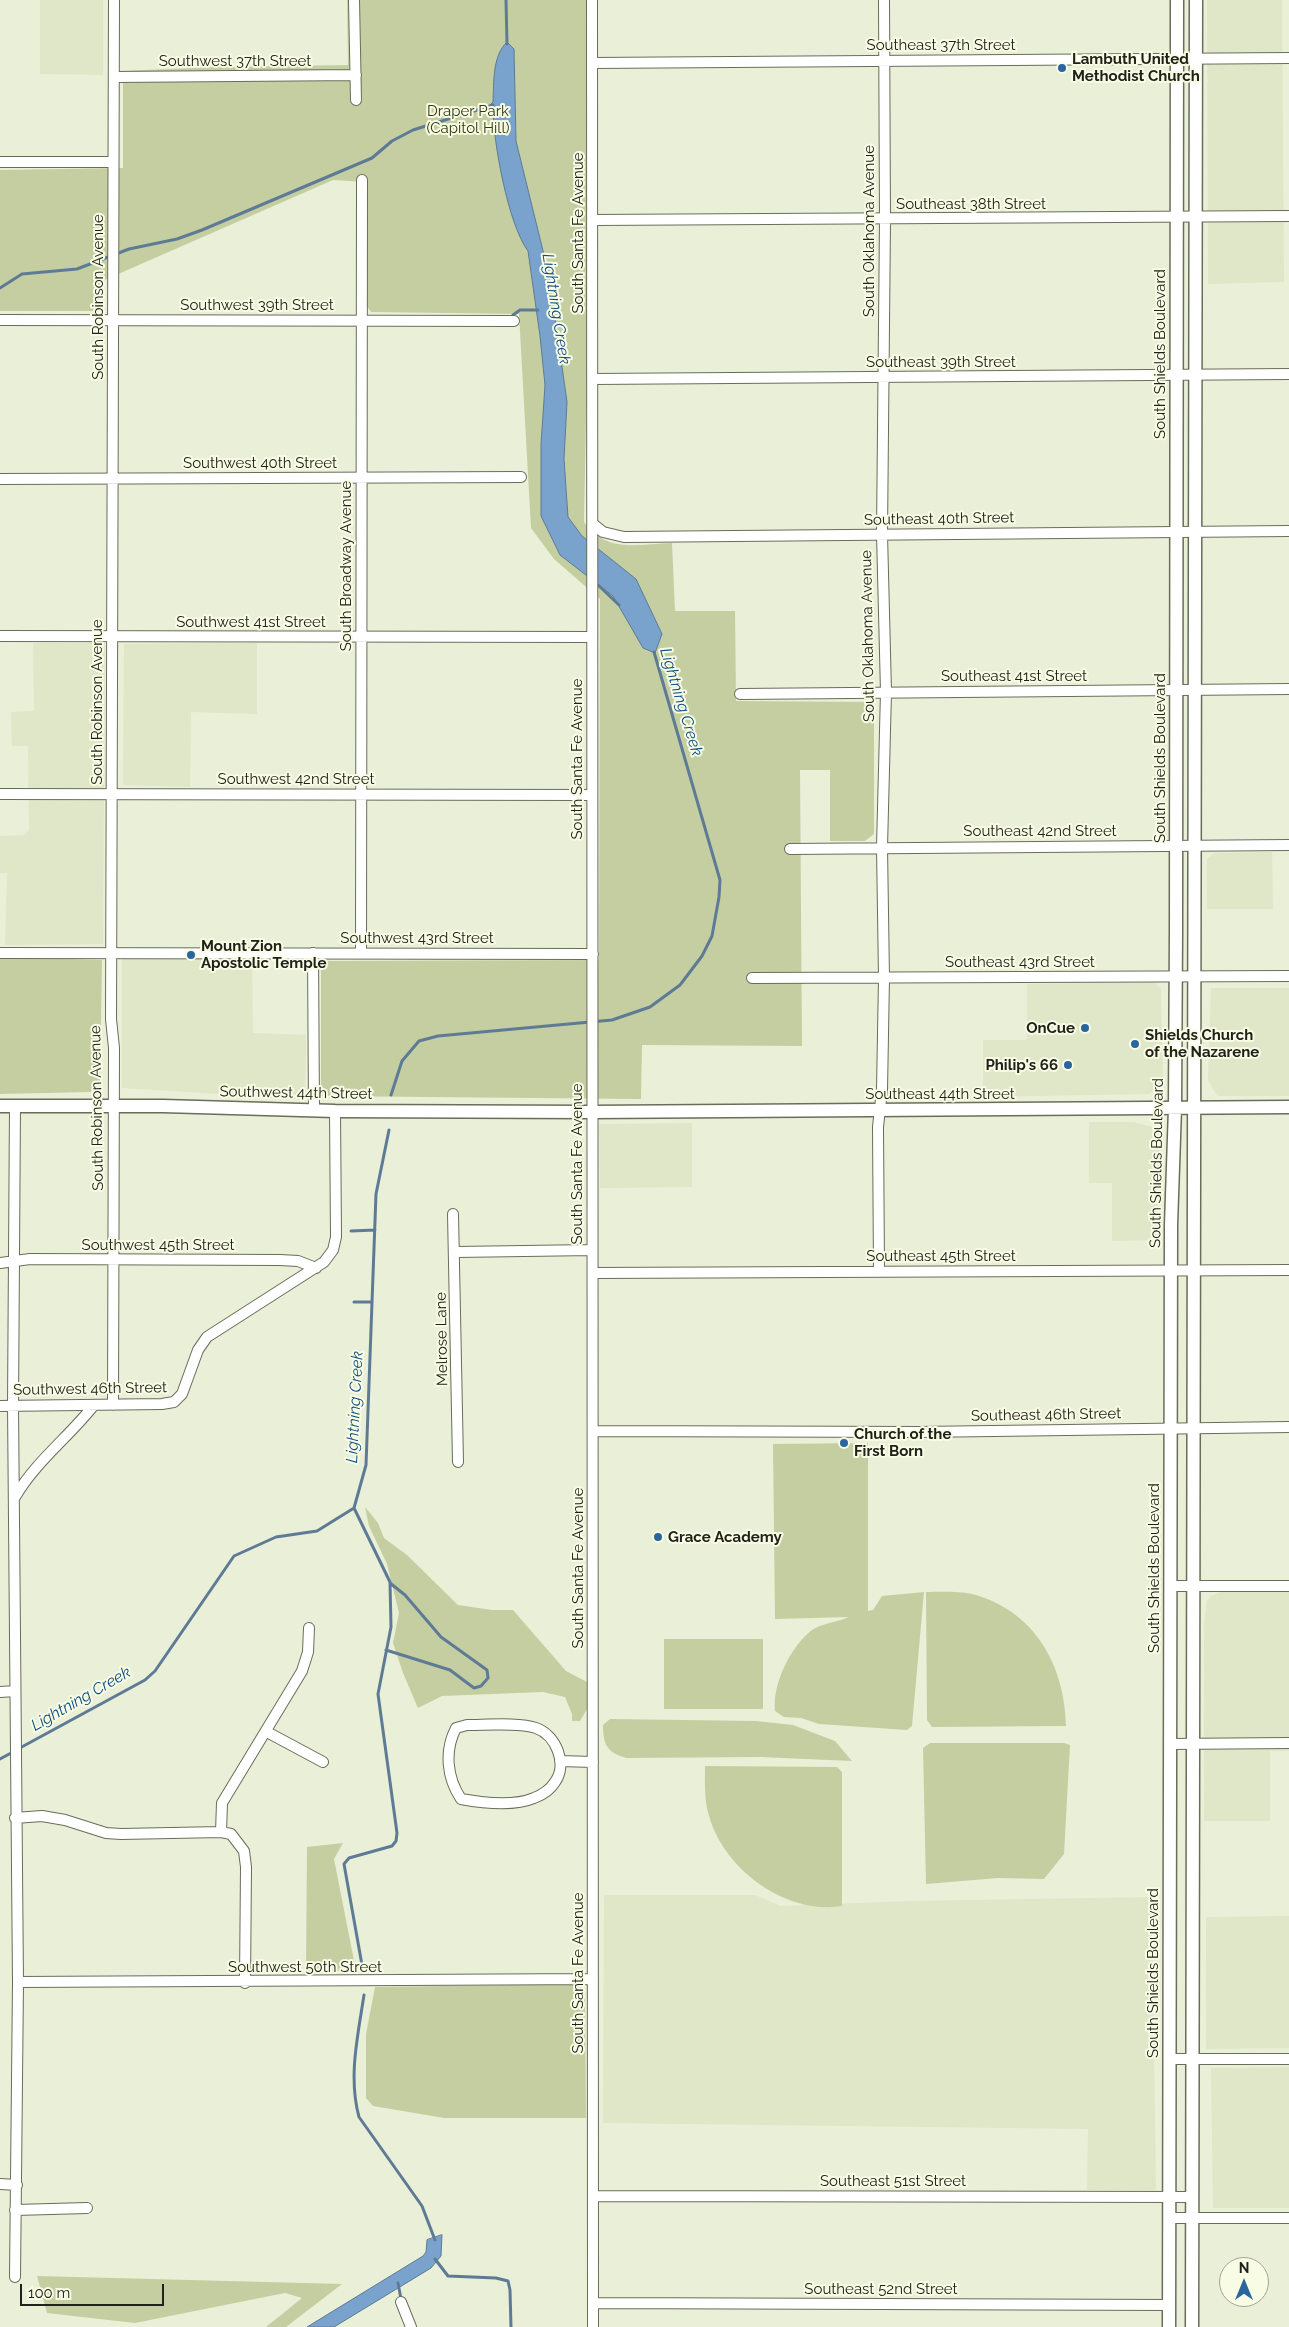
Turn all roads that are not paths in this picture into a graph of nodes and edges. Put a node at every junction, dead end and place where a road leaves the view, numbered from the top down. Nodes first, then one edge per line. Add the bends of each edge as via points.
1 (114, 0) edge
2 (354, 0) edge
3 (592, 0) edge
4 (884, 0) edge
5 (1177, 0) edge
6 (1196, 0) edge
7 (1289, 58) edge
8 (1196, 59) junction
9 (884, 60) junction
10 (1176, 60) junction
11 (592, 63) junction
12 (356, 75) junction
13 (114, 77) junction
14 (356, 100) dead end
15 (0, 162) edge
16 (113, 162) junction
17 (362, 180) dead end
18 (1289, 216) edge
19 (1177, 217) junction
20 (1196, 217) junction
21 (593, 220) junction
22 (885, 220) junction
23 (0, 320) edge
24 (361, 320) junction
25 (113, 321) junction
26 (514, 321) dead end
27 (1195, 374) junction
28 (1289, 374) edge
29 (1176, 375) junction
30 (884, 377) junction
31 (592, 378) junction
32 (361, 478) junction
33 (521, 478) dead end
34 (0, 479) edge
35 (112, 479) junction
36 (593, 524) junction
37 (1195, 531) junction
38 (1289, 531) edge
39 (1176, 532) junction
40 (882, 534) junction
41 (0, 636) edge
42 (112, 637) junction
43 (361, 637) junction
44 (592, 637) junction
45 (1289, 689) edge
46 (1176, 690) junction
47 (1195, 690) junction
48 (886, 692) junction
49 (740, 694) dead end
50 (0, 794) edge
51 (112, 794) junction
52 (361, 794) junction
53 (592, 794) junction
54 (1289, 844) edge
55 (1195, 845) junction
56 (1176, 846) junction
57 (882, 847) junction
58 (790, 848) dead end
59 (112, 952) junction
60 (362, 952) junction
61 (0, 953) edge
62 (313, 953) junction
63 (593, 954) junction
64 (1176, 976) junction
65 (1195, 976) junction
66 (1289, 976) edge
67 (752, 978) dead end
68 (884, 978) junction
69 (15, 1105) junction
70 (113, 1105) junction
71 (0, 1106) edge
72 (1289, 1107) edge
73 (1175, 1108) junction
74 (1194, 1108) junction
75 (880, 1110) junction
76 (314, 1111) junction
77 (335, 1111) junction
78 (592, 1112) junction
79 (454, 1214) dead end
80 (592, 1250) junction
81 (456, 1252) junction
82 (113, 1260) junction
83 (14, 1262) junction
84 (0, 1263) edge
85 (316, 1268) junction
86 (1171, 1270) junction
87 (1193, 1270) junction
88 (1289, 1270) edge
89 (878, 1271) junction
90 (593, 1272) junction
91 (13, 1405) junction
92 (94, 1405) junction
93 (113, 1405) junction
94 (0, 1406) edge
95 (1170, 1427) junction
96 (1193, 1427) junction
97 (1289, 1427) edge
98 (593, 1431) junction
99 (458, 1462) dead end
100 (15, 1498) junction
101 (1170, 1586) junction
102 (1192, 1586) junction
103 (1289, 1586) edge
104 (309, 1628) dead end
105 (15, 1691) junction
106 (0, 1692) edge
107 (267, 1732) junction
108 (1193, 1743) junction
109 (1289, 1743) edge
110 (1170, 1744) junction
111 (560, 1761) junction
112 (323, 1762) dead end
113 (593, 1762) junction
114 (15, 1818) junction
115 (221, 1832) junction
116 (593, 1980) junction
117 (18, 1982) junction
118 (245, 1983) junction
119 (1193, 2059) junction
120 (1289, 2059) edge
121 (1170, 2060) junction
122 (0, 2184) edge
123 (17, 2185) junction
124 (593, 2196) junction
125 (1169, 2197) junction
126 (1192, 2197) junction
127 (87, 2208) dead end
128 (15, 2210) junction
129 (1169, 2218) junction
130 (1192, 2218) junction
131 (1289, 2218) edge
132 (15, 2277) dead end
133 (401, 2302) dead end
134 (593, 2303) junction
135 (1169, 2306) junction
136 (411, 2327) edge
137 (593, 2327) edge
138 (1169, 2327) edge
139 (1192, 2327) edge

1 - 13 street, South Robinson Avenue
2 - 12 street
3 - 11 street, South Santa Fe Avenue
4 - 9 street, South Oklahoma Avenue
5 - 10 main road, South Shields Boulevard
6 - 8 main road
7 - 8 street, Southeast 37th Street
8 - 10 street, Southeast 37th Street
8 - 20 main road
9 - 10 street, Southeast 37th Street
9 - 11 street, Southeast 37th Street
9 - 22 street, South Oklahoma Avenue
10 - 19 main road, South Shields Boulevard
11 - 21 street, South Santa Fe Avenue
12 - 13 street, Southwest 37th Street
12 - 14 street
13 - 16 street, South Robinson Avenue
15 - 16 street
16 - 25 street, South Robinson Avenue
17 - 24 street, South Broadway Avenue
18 - 20 street, Southeast 38th Street
19 - 20 street, Southeast 38th Street
19 - 22 street, Southeast 38th Street
19 - 29 main road, South Shields Boulevard
20 - 27 main road
21 - 22 street, Southeast 38th Street
21 - 31 street, South Santa Fe Avenue
22 - 30 street, South Oklahoma Avenue
23 - 25 street, Southwest 39th Street
24 - 25 street, Southwest 39th Street
24 - 26 street, Southwest 39th Street
24 - 32 street, South Broadway Avenue
25 - 35 street, South Robinson Avenue
27 - 28 street, Southeast 39th Street
27 - 29 street, Southeast 39th Street
27 - 37 main road
29 - 30 street, Southeast 39th Street
29 - 39 main road, South Shields Boulevard
30 - 31 street, Southeast 39th Street
30 - 40 street, South Oklahoma Avenue
31 - 36 street, South Santa Fe Avenue
32 - 33 street, Southwest 40th Street
32 - 35 street, Southwest 40th Street
32 - 43 street, South Broadway Avenue
34 - 35 street, Southwest 40th Street
35 - 42 street, South Robinson Avenue
36 - 40 street, Southeast 40th Street via 603,532 624,537
36 - 44 street, South Santa Fe Avenue
37 - 38 street, Southeast 40th Street
37 - 39 street, Southeast 40th Street
37 - 47 main road
39 - 40 street, Southeast 40th Street
39 - 46 main road, South Shields Boulevard
40 - 48 street, South Oklahoma Avenue
41 - 42 street, Southwest 41st Street
42 - 43 street, Southwest 41st Street
42 - 51 street, South Robinson Avenue
43 - 44 street, Southwest 41st Street
43 - 52 street, South Broadway Avenue
44 - 53 street, South Santa Fe Avenue
45 - 47 street, Southeast 41st Street
46 - 47 street, Southeast 41st Street
46 - 48 street, Southeast 41st Street
46 - 56 main road, South Shields Boulevard
47 - 55 main road
48 - 49 street, Southeast 41st Street
48 - 57 street, South Oklahoma Avenue
50 - 51 street, Southwest 42nd Street
51 - 52 street, Southwest 42nd Street
51 - 59 street, South Robinson Avenue
52 - 53 street, Southwest 42nd Street
52 - 60 street, South Broadway Avenue
53 - 63 street, South Santa Fe Avenue
54 - 55 street, Southeast 42nd Street
55 - 56 street, Southeast 42nd Street
55 - 65 main road
56 - 57 street, Southeast 42nd Street
56 - 64 main road, South Shields Boulevard
57 - 58 street, Southeast 42nd Street
57 - 68 street, South Oklahoma Avenue
59 - 61 street, Southwest 43rd Street
59 - 62 street, Southwest 43rd Street
59 - 70 street, South Robinson Avenue
60 - 62 street, Southwest 43rd Street
60 - 63 street, Southwest 43rd Street
62 - 76 street
63 - 78 street, South Santa Fe Avenue
64 - 65 street, Southeast 43rd Street
64 - 68 street, Southeast 43rd Street
64 - 73 main road, South Shields Boulevard
65 - 66 street, Southeast 43rd Street
65 - 74 main road
67 - 68 street, Southeast 43rd Street
68 - 75 street, South Oklahoma Avenue
69 - 70 main road, Southwest 44th Street
69 - 71 main road, Southwest 44th Street
69 - 83 street
70 - 76 main road, Southwest 44th Street
70 - 82 street, South Robinson Avenue
72 - 74 main road, Southeast 44th Street
73 - 74 main road, Southeast 44th Street
73 - 75 main road, Southeast 44th Street
73 - 86 main road, South Shields Boulevard
74 - 87 main road
75 - 78 main road, Southeast 44th Street
75 - 89 street, South Oklahoma Avenue
76 - 77 main road, Southwest 44th Street
77 - 78 main road, Southwest 44th Street
77 - 85 street via 336,1237 330,1255
78 - 80 street, South Santa Fe Avenue
79 - 81 street, Melrose Lane
80 - 81 street
80 - 90 street, South Santa Fe Avenue
81 - 99 street, Melrose Lane
82 - 83 street, Southwest 45th Street
82 - 85 street, Southwest 45th Street via 280,1260 298,1261
82 - 93 street, South Robinson Avenue
83 - 84 street, Southwest 45th Street
83 - 91 street
85 - 93 street, Southwest 46th Street via 207,1337 198,1350 180,1398 171,1404
86 - 87 street, Southeast 45th Street
86 - 89 street, Southeast 45th Street
86 - 95 main road, South Shields Boulevard
87 - 88 street, Southeast 45th Street
87 - 96 main road
89 - 90 street, Southeast 45th Street
90 - 98 street, South Santa Fe Avenue
91 - 92 street, Southwest 46th Street
91 - 94 street, Southwest 46th Street
91 - 100 street
92 - 93 street, Southwest 46th Street
92 - 100 street via 76,1428 38,1464
95 - 96 street, Southeast 46th Street
95 - 98 street, Southeast 46th Street via 919,1432
95 - 101 main road, South Shields Boulevard
96 - 97 street, Southeast 46th Street
96 - 102 main road
98 - 113 street, South Santa Fe Avenue
100 - 105 street
101 - 102 street
101 - 110 main road, South Shields Boulevard
102 - 103 street
102 - 108 main road
104 - 107 street via 308,1652 302,1672
105 - 106 street
105 - 114 street
107 - 112 street
107 - 115 street via 222,1803
108 - 109 street
108 - 110 street
108 - 119 main road
110 - 121 main road, South Shields Boulevard
111 - 111 street via 550,1735 535,1727 467,1725 456,1728 451,1737 449,1773 461,1799 518,1803 548,1791 556,1781
111 - 113 street
113 - 116 street, South Santa Fe Avenue
114 - 115 street via 42,1816 114,1834
114 - 117 street
115 - 118 street via 231,1834 244,1851
116 - 118 street, Southwest 50th Street
116 - 124 street, South Santa Fe Avenue
117 - 118 street, Southwest 50th Street
117 - 123 street
119 - 120 street
119 - 121 street
119 - 126 main road
121 - 125 main road, South Shields Boulevard
122 - 123 street
123 - 128 street
124 - 125 street, Southeast 51st Street
124 - 134 street, South Santa Fe Avenue
125 - 126 street, Southeast 51st Street
125 - 129 main road, South Shields Boulevard
126 - 130 main road
127 - 128 street
128 - 132 street
129 - 130 street
129 - 135 main road, South Shields Boulevard
130 - 131 street
130 - 139 main road
133 - 136 street
134 - 135 street, Southeast 52nd Street
134 - 137 street, South Santa Fe Avenue
135 - 138 main road, South Shields Boulevard

